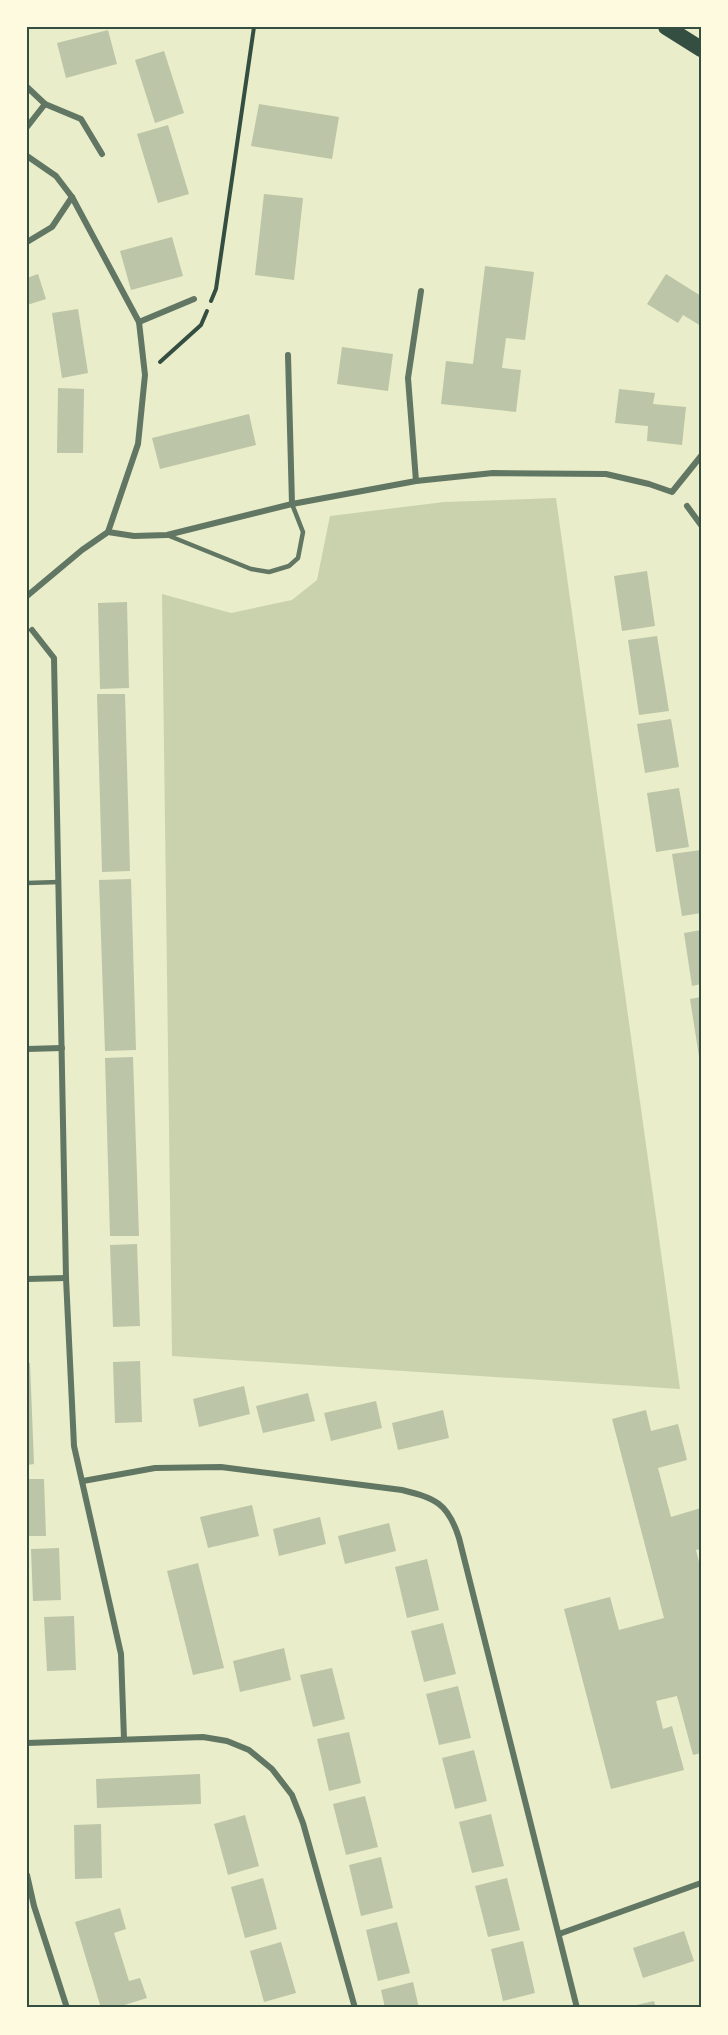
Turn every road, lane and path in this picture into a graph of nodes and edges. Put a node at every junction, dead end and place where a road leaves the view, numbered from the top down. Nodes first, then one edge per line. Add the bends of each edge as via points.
1 (254, 27) edge
2 (666, 27) edge
3 (701, 49) edge
4 (27, 87) edge
5 (45, 104) junction
6 (27, 127) edge
7 (102, 153) dead end
8 (27, 156) edge
9 (72, 197) junction
10 (27, 242) edge
11 (421, 291) dead end
12 (194, 298) dead end
13 (139, 322) junction
14 (288, 355) dead end
15 (145, 375) junction
16 (701, 456) edge
17 (416, 481) junction
18 (292, 504) junction
19 (687, 506) dead end
20 (701, 525) edge
21 (108, 532) junction
22 (167, 535) junction
23 (27, 596) edge
24 (32, 630) dead end
25 (59, 882) junction
26 (27, 883) edge
27 (62, 1048) junction
28 (27, 1049) edge
29 (66, 1278) junction
30 (27, 1279) edge
31 (83, 1481) junction
32 (124, 1739) junction
33 (27, 1743) edge
34 (27, 1875) edge
35 (701, 1883) edge
36 (559, 1934) junction
37 (67, 2008) edge
38 (354, 2008) edge
39 (577, 2008) edge

1 - 15 path via 216,289 201,325
2 - 3 highway
4 - 5 street
5 - 6 street
5 - 7 street via 81,119
8 - 9 street via 56,176
9 - 10 street via 52,226
9 - 13 street
11 - 17 street via 408,378
12 - 13 street
13 - 15 street
14 - 18 street
15 - 21 street via 138,444
16 - 17 street via 672,492 606,474 493,473
17 - 18 street
18 - 22 street
18 - 22 lane via 303,532 298,558 289,566 269,572
19 - 20 street
21 - 22 street
21 - 23 street
24 - 25 street via 54,658
25 - 26 lane
25 - 27 street
27 - 28 street
27 - 29 street
29 - 30 street
29 - 31 street via 74,1446
31 - 32 street via 122,1654
31 - 36 street via 155,1468 221,1467 402,1490 442,1506 453,1519 459,1538
32 - 33 street
32 - 38 street via 203,1737 227,1741 249,1750 272,1769 292,1795 303,1823
34 - 37 street
35 - 36 street
36 - 39 street

